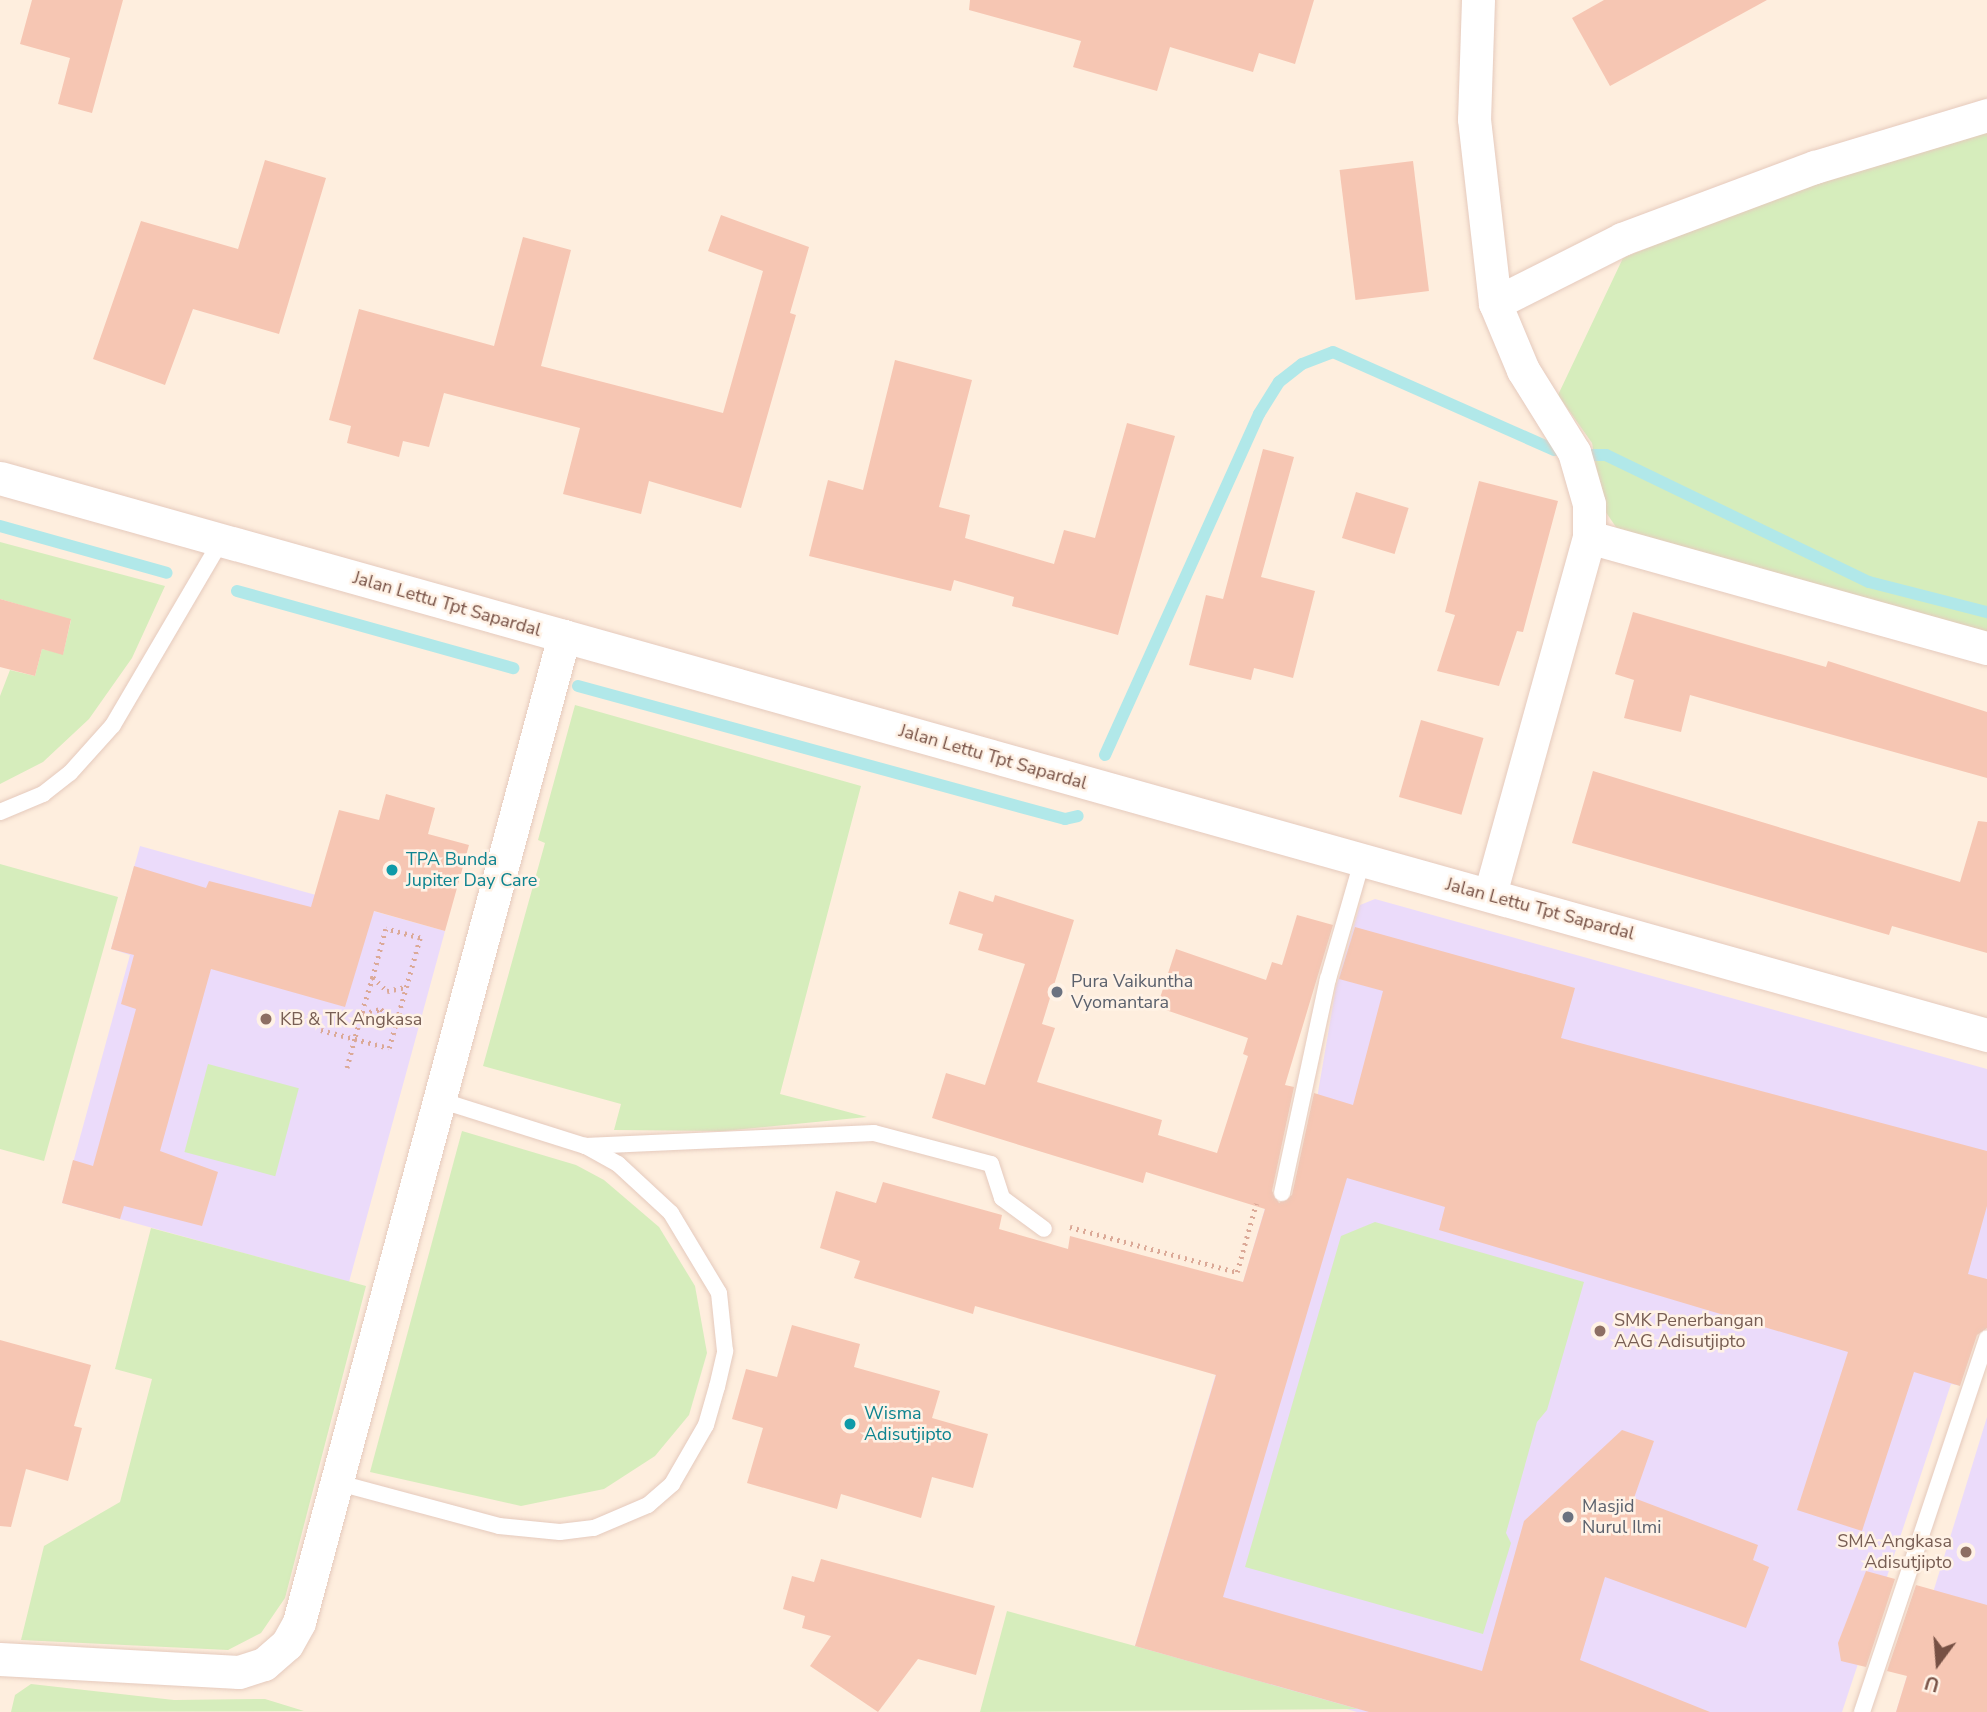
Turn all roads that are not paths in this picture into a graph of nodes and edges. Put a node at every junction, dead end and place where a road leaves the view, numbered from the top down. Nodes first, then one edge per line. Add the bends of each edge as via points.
1 (1478, 0) edge
2 (1987, 114) edge
3 (1495, 303) junction
4 (0, 478) edge
5 (1589, 537) junction
6 (221, 541) junction
7 (564, 636) junction
8 (1987, 648) edge
9 (0, 812) edge
10 (1362, 861) junction
11 (1490, 895) junction
12 (1987, 1035) edge
13 (442, 1101) junction
14 (585, 1146) junction
15 (1282, 1193) road end
16 (1044, 1229) road end
17 (1987, 1338) edge
18 (339, 1483) junction
19 (0, 1659) edge
20 (1863, 1712) edge

1 - 3 street via 1474,119
2 - 3 street via 1815,167 1622,239
3 - 5 street via 1523,370 1574,452 1589,504
4 - 6 street, Jalan Lettu Tpt Sapardal
5 - 8 street
5 - 11 street
6 - 7 street, Jalan Lettu Tpt Sapardal
6 - 9 lane via 113,725 70,773 43,793
7 - 10 street, Jalan Lettu Tpt Sapardal
7 - 13 street
10 - 11 street, Jalan Lettu Tpt Sapardal
10 - 15 lane via 1328,979
11 - 12 street, Jalan Lettu Tpt Sapardal
13 - 14 lane
13 - 18 street
14 - 16 lane via 874,1133 991,1164 1002,1198
14 - 18 lane via 618,1164 671,1213 719,1293 724,1350 717,1387 706,1424 672,1483 621,1520 560,1532 499,1526
17 - 20 lane
18 - 19 street via 299,1622 287,1644 264,1664 209,1674

